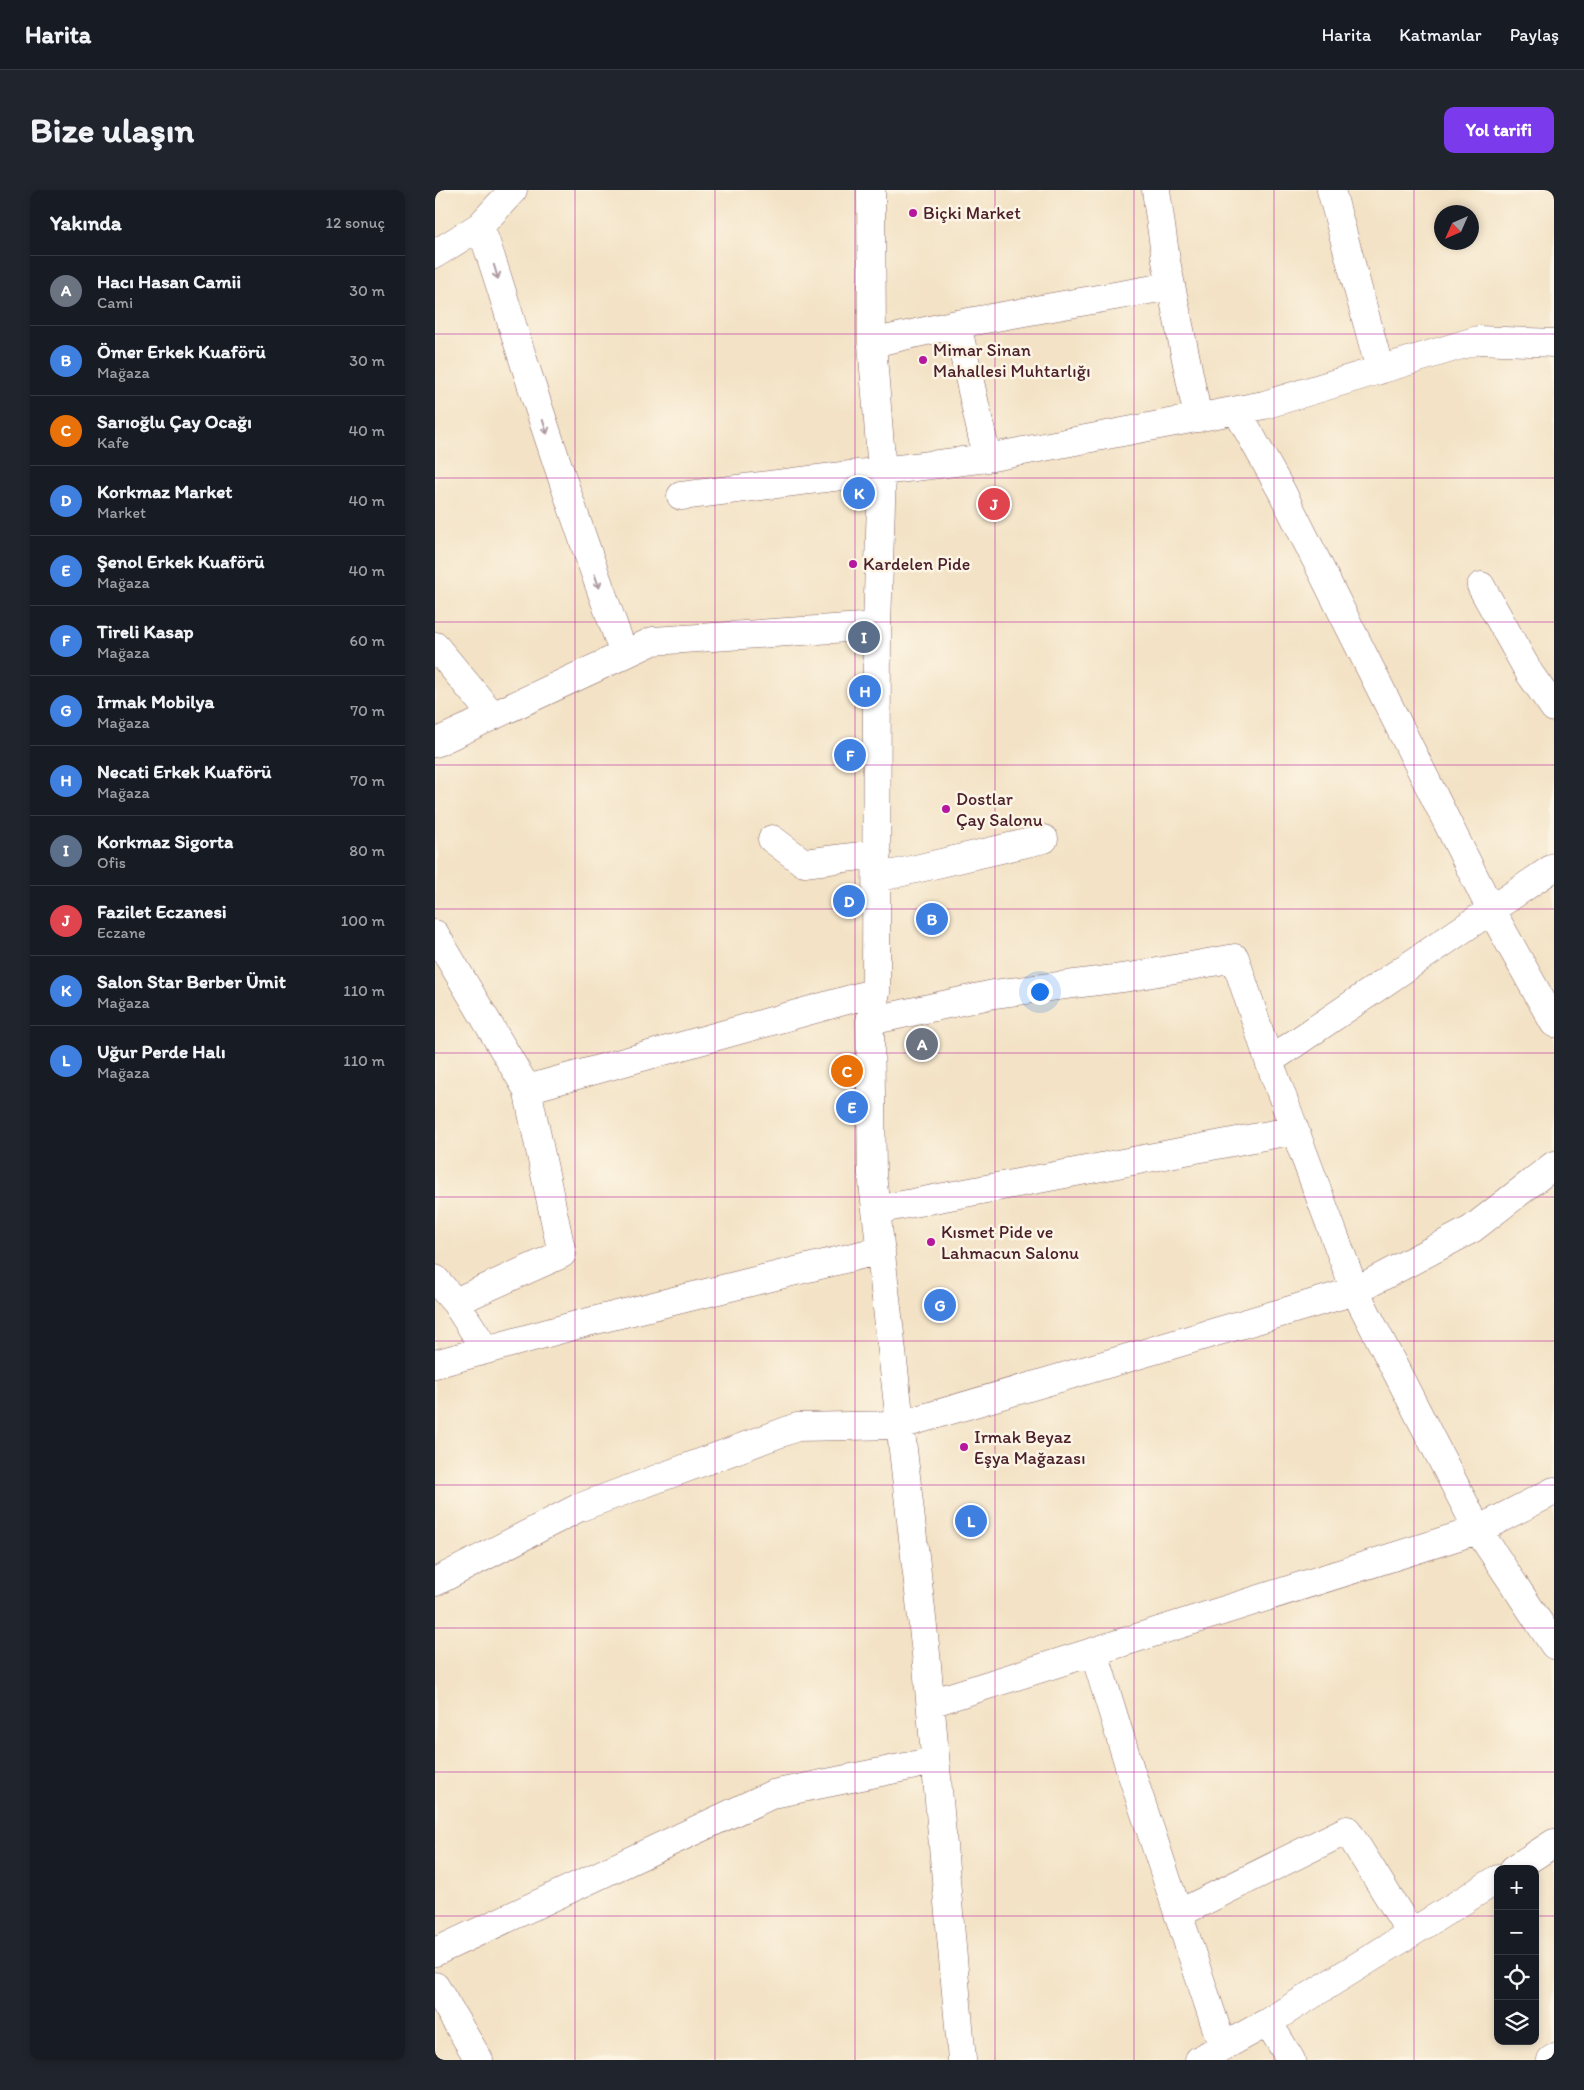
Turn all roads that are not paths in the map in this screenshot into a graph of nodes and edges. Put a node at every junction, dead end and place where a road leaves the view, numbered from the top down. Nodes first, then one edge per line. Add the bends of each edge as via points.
1 (513, 190) edge
2 (871, 190) edge
3 (1156, 190) edge
4 (1331, 190) edge
5 (480, 226) junction
6 (435, 254) edge
7 (1171, 286) junction
8 (957, 324) junction
9 (1554, 342) edge
10 (872, 343) junction
11 (1379, 370) junction
12 (1237, 411) junction
13 (1198, 418) junction
14 (987, 458) junction
15 (882, 472) junction
16 (681, 496) dead end
17 (1481, 586) dead end
18 (877, 626) junction
19 (435, 646) edge
20 (624, 654) junction
21 (1554, 708) edge
22 (493, 716) junction
23 (435, 743) edge
24 (772, 839) dead end
25 (1044, 839) dead end
26 (877, 866) junction
27 (1554, 867) edge
28 (1491, 910) junction
29 (435, 934) edge
30 (876, 992) junction
31 (870, 1021) junction
32 (1554, 1023) edge
33 (1269, 1061) junction
34 (527, 1089) junction
35 (1295, 1130) junction
36 (1554, 1165) edge
37 (877, 1210) junction
38 (881, 1250) junction
39 (435, 1279) edge
40 (1355, 1291) junction
41 (455, 1302) junction
42 (486, 1350) junction
43 (435, 1364) edge
44 (900, 1424) junction
45 (1554, 1491) edge
46 (1478, 1530) junction
47 (435, 1582) edge
48 (1554, 1645) edge
49 (1094, 1652) junction
50 (931, 1703) junction
51 (935, 1761) junction
52 (1554, 1844) edge
53 (1520, 1865) edge
54 (1494, 1881) edge
55 (1178, 1914) junction
56 (1411, 1933) junction
57 (435, 1952) edge
58 (435, 1986) edge
59 (1268, 2022) junction
60 (1211, 2054) edge
61 (479, 2060) edge
62 (962, 2060) edge
63 (1291, 2060) edge

1 - 5 street
2 - 10 street
3 - 7 street
4 - 11 street
5 - 6 street
5 -> 20 street via 590,561
7 - 8 street
7 - 13 street
8 - 10 street
8 - 14 street
9 - 11 street via 1478,340
10 - 15 street
11 - 12 street
12 - 13 street
12 - 28 street via 1281,490
13 - 14 street
14 - 15 street
15 - 16 street
15 - 18 street
17 - 21 street via 1530,674
18 - 20 street via 653,641
18 - 26 street
19 - 22 street
20 - 22 street
22 - 23 street
24 - 26 street via 804,863
25 - 26 street
26 - 30 street
27 - 28 street
28 - 32 street
28 - 33 street
29 - 34 street
30 - 31 street
30 - 34 street
31 - 33 street via 994,994 1130,977 1235,958
31 - 37 street via 873,1174
33 - 35 street
34 - 41 street via 563,1254
35 - 37 street
35 - 40 street
36 - 40 street via 1472,1229
37 - 38 street
38 - 42 street
38 - 44 street
39 - 41 street
40 - 44 street
40 - 46 street
41 - 42 street
42 - 43 street
44 - 47 street via 797,1427 578,1508
44 - 50 street
45 - 46 street
46 - 48 street
46 - 49 street
49 - 50 street
49 - 55 street
50 - 51 street
51 - 57 street via 773,1794
51 - 62 street
52 - 53 street
54 - 56 street
55 - 56 street via 1347,1830
55 - 60 street
56 - 59 street
58 - 61 street
59 - 60 street
59 - 63 street

